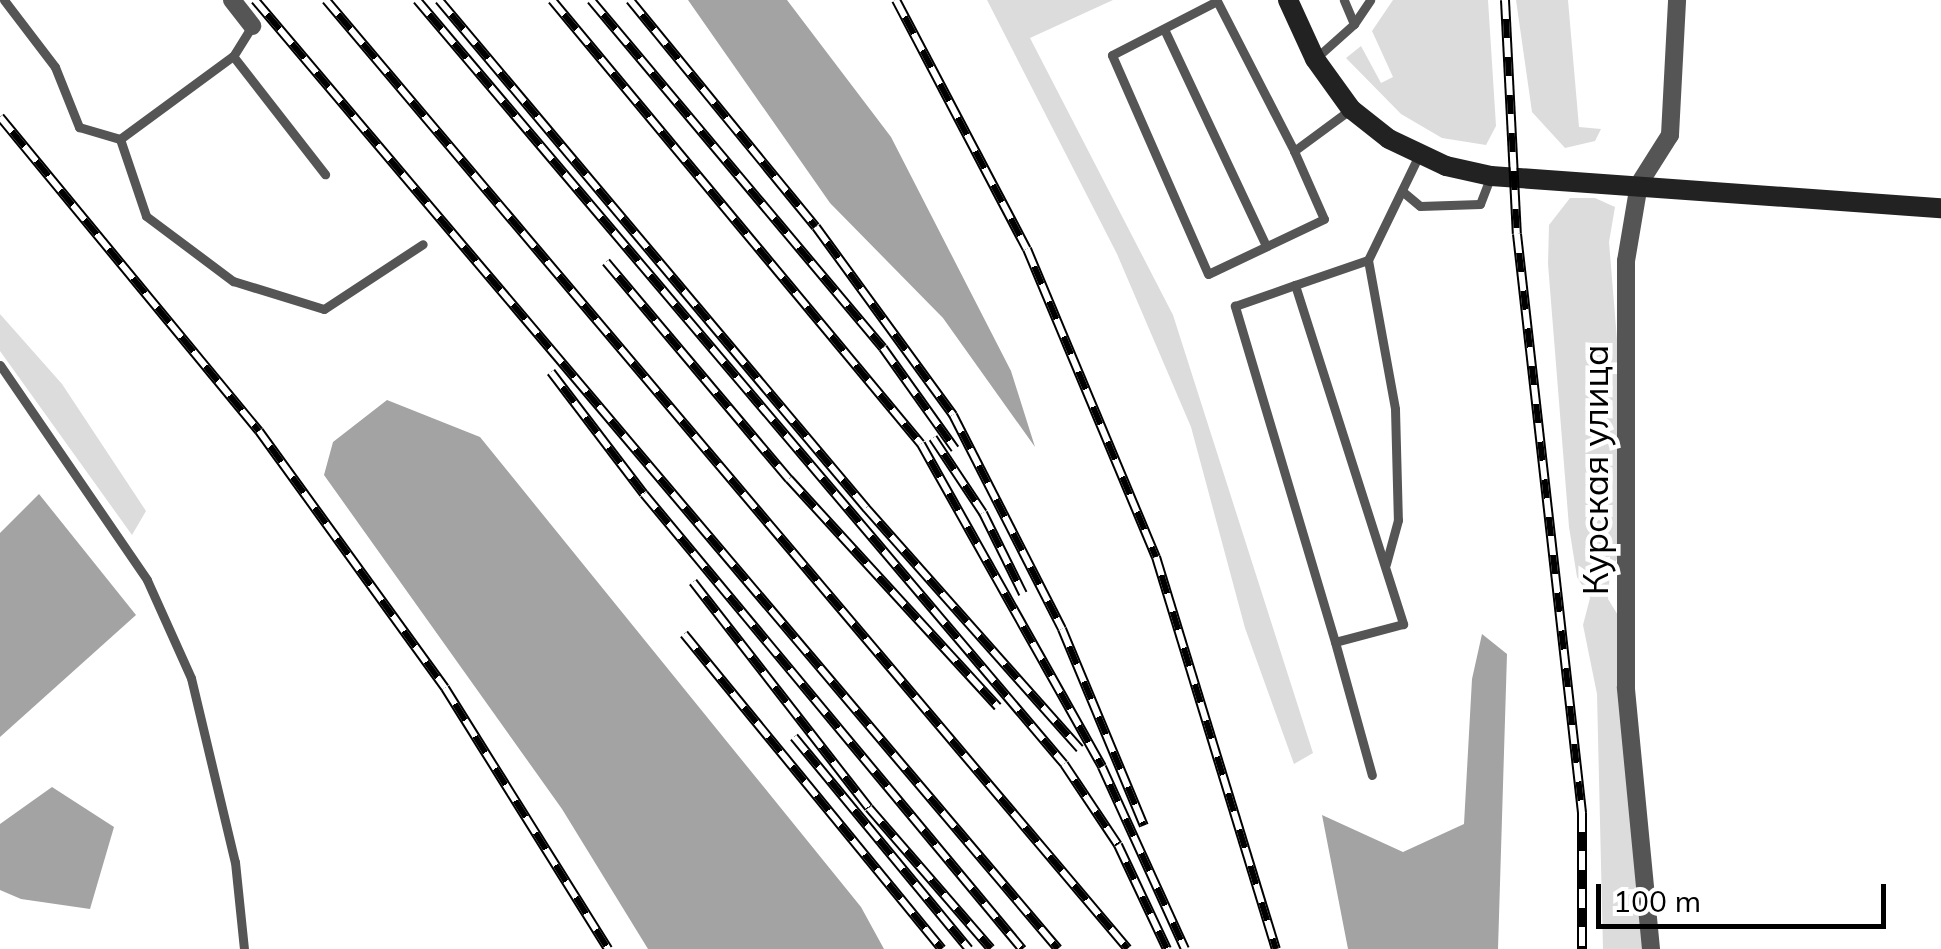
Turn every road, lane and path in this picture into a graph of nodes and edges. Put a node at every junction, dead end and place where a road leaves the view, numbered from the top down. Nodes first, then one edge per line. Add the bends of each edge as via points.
1 (4, 0) edge
2 (232, 0) edge
3 (1288, 0) edge
4 (1344, 0) edge
5 (1370, 0) edge
6 (1677, 0) edge
7 (1354, 24) junction
8 (252, 26) joint
9 (1164, 29) junction
10 (233, 56) junction
11 (1315, 59) junction
12 (1352, 110) junction
13 (120, 139) junction
14 (1294, 151) junction
15 (1418, 155) junction
16 (325, 174) dead end
17 (1491, 176) junction
18 (1640, 184) junction
19 (1402, 191) junction
20 (1941, 208) edge
21 (423, 244) dead end
22 (1266, 246) junction
23 (1368, 260) junction
24 (1295, 286) junction
25 (0, 364) edge
26 (1385, 567) junction
27 (1336, 642) junction
28 (1372, 775) dead end
29 (244, 949) edge
30 (1651, 949) edge

1 - 13 lane via 54,67 79,127
2 - 8 street
3 - 11 main road
4 - 7 lane
5 - 7 lane
6 - 18 street, Курская улица via 1670,134
7 - 11 lane
8 - 10 lane
9 - 14 lane via 1218,0
9 - 22 lane
9 - 22 lane via 1112,55 1208,274
10 - 13 lane
10 - 16 lane
11 - 12 main road
12 - 14 lane
12 - 15 main road
13 - 21 lane via 146,216 232,281 324,310
14 - 22 lane via 1324,219
15 - 17 main road
15 - 19 lane
17 - 18 main road
17 - 19 lane via 1480,204 1420,206
18 - 20 main road
18 - 30 street, Курская улица via 1626,261 1626,687
19 - 23 lane
23 - 24 lane
23 - 26 lane via 1395,409 1398,520
24 - 26 lane
24 - 27 lane via 1235,306
25 - 29 lane via 148,580 191,678 236,862
26 - 27 lane via 1404,624
27 - 28 lane

